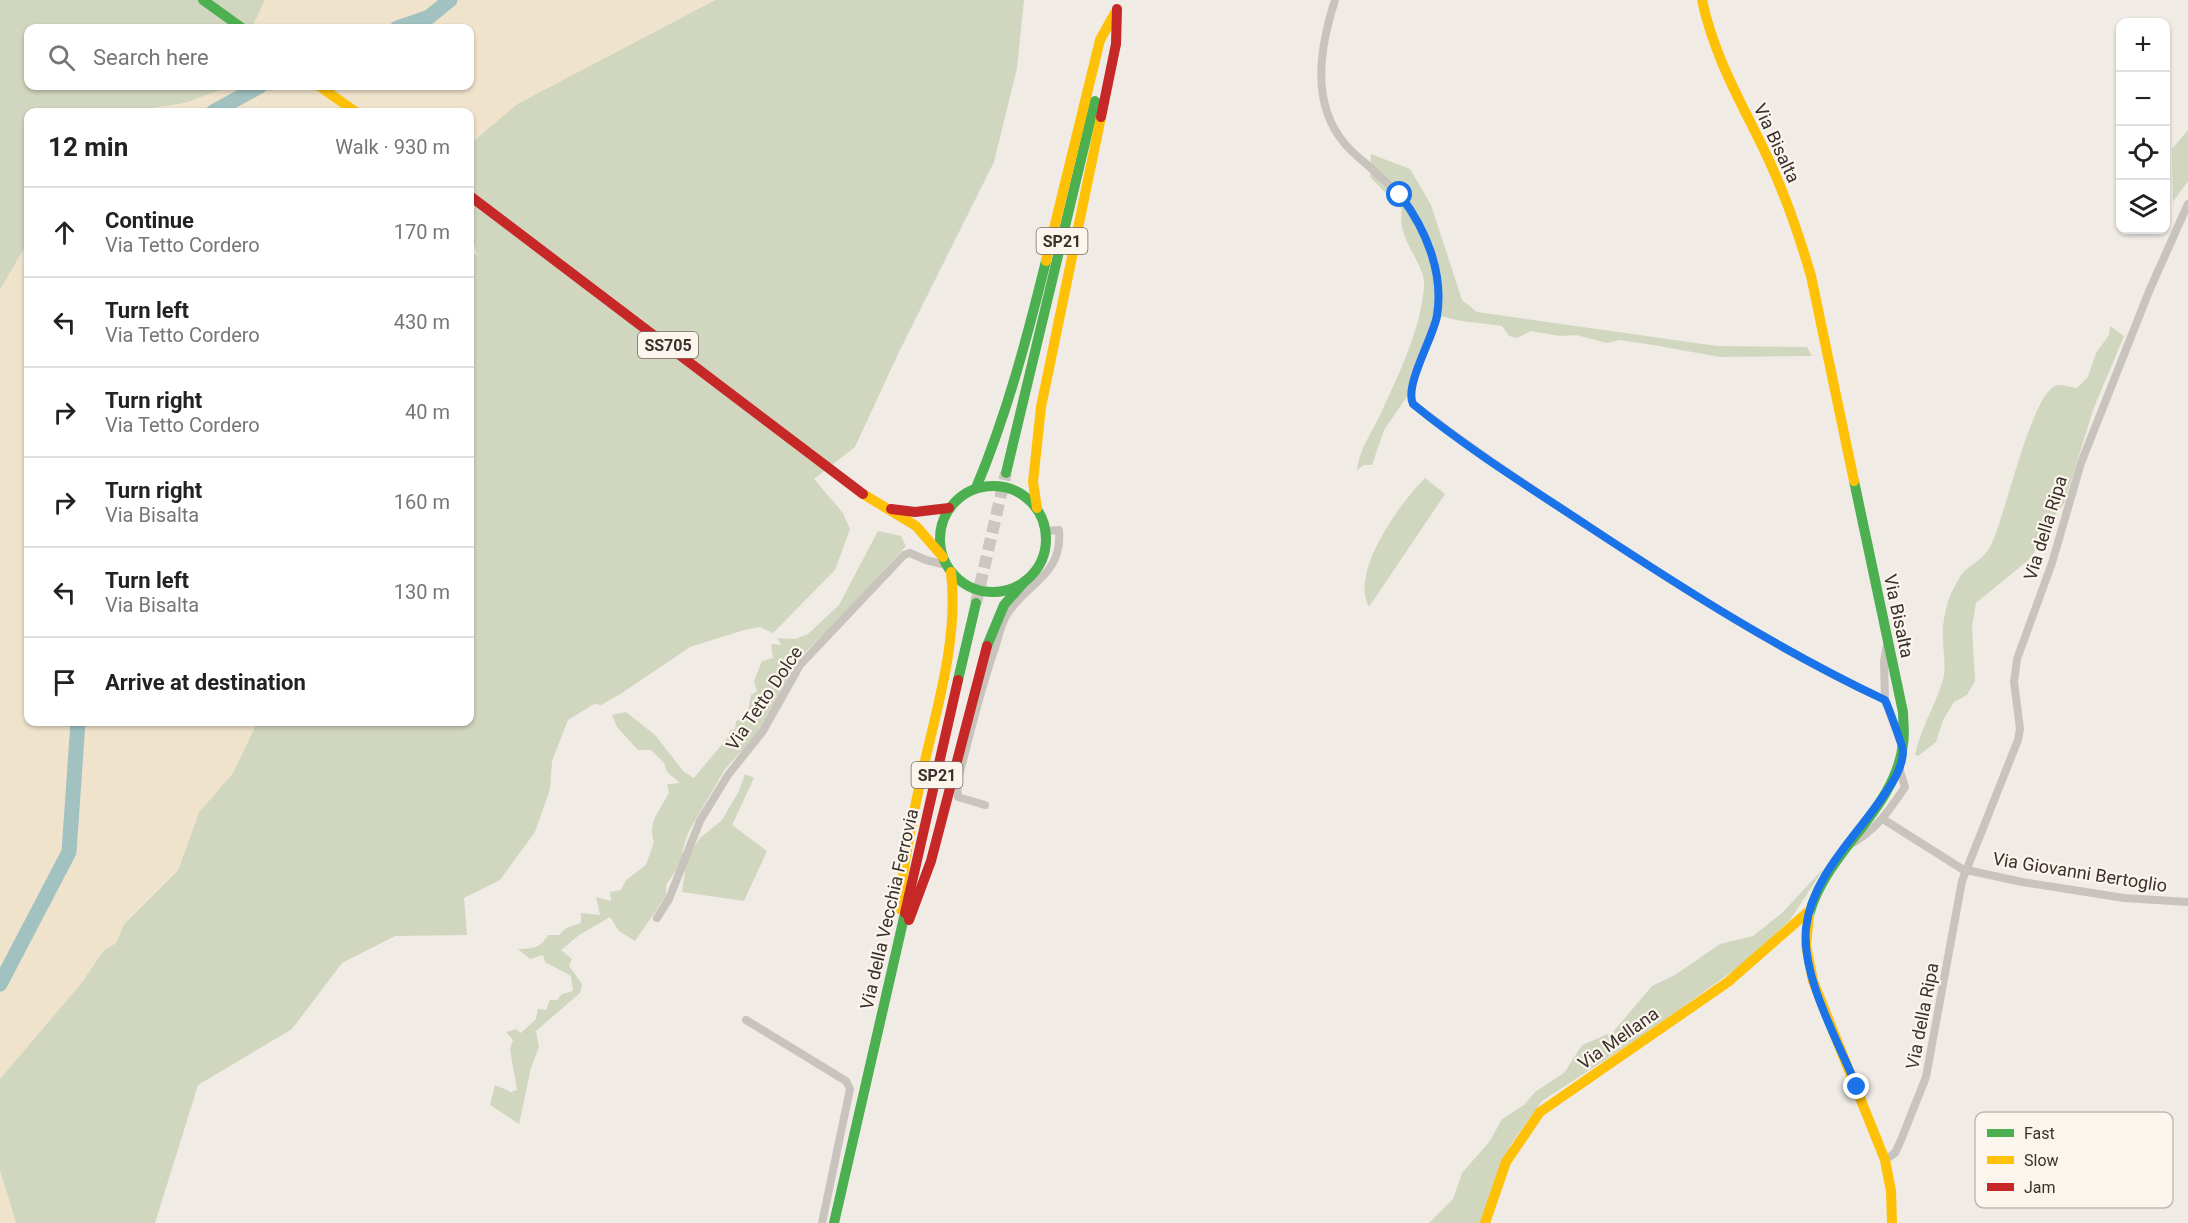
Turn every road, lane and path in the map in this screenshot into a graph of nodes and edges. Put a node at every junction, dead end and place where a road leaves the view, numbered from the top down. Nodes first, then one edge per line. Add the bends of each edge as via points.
1 (203, 0) edge
2 (1335, 0) edge
3 (1702, 0) edge
4 (1118, 5) edge
5 (236, 24) edge
6 (325, 90) edge
7 (350, 108) edge
8 (474, 199) edge
9 (2188, 204) edge
10 (1006, 473) tunnel mouth
11 (976, 488) junction
12 (884, 507) junction
13 (949, 508) junction
14 (1037, 508) junction
15 (1046, 531) junction
16 (947, 564) junction
17 (1025, 581) junction
18 (976, 603) tunnel mouth
19 (1887, 645) junction
20 (1885, 700) junction
21 (1904, 749) junction
22 (1899, 768) junction
23 (985, 805) dead end
24 (1883, 819) junction
25 (1846, 847) junction
26 (1968, 869) junction
27 (2188, 902) edge
28 (1810, 911) junction
29 (657, 918) dead end
30 (897, 946) junction
31 (746, 1020) dead end
32 (1885, 1160) junction
33 (822, 1223) edge
34 (834, 1223) edge
35 (1485, 1223) edge
36 (1892, 1223) edge

1 - 5 main road
2 - 20 street via 1321,55 1331,124 1345,144 1408,206 1423,233 1438,281 1436,318 1413,386 1413,404 1707,604
3 - 19 main road, Via Bisalta via 1719,62 1767,157 1811,276
4 - 10 main road, SP21
4 - 11 main road via 1100,40 1022,357
4 - 14 main road via 1116,44 1041,407 1033,482
6 - 7 main road
8 - 12 main road, SS705
9 - 26 street, Via della Ripa via 2081,463 2052,563 2014,671 2020,729 2016,748
11 - 13 main road
11 - 14 main road via 1010,488
12 - 13 main road, SS705 via 908,512
12 - 16 main road, SS705 via 916,526
13 - 16 main road via 940,532
14 - 15 main road
15 - 17 main road via 1044,555 1037,570
15 - 23 street via 1059,530 1057,554 1043,579 1019,599 1005,619 986,673 957,783 958,797
16 - 17 main road via 963,583 986,591 1003,591
16 - 29 street, Via Tetto Dolce via 926,561 910,553 904,555 800,665 763,731 728,775 700,821 669,899
16 - 30 main road via 954,595 951,634 904,862
17 - 30 main road via 1005,603 987,648 931,859
18 - 30 main road, Via della Vecchia Ferrovia / SP21
19 - 20 street
19 - 21 main road, Via Bisalta via 1903,712
20 - 21 street
21 - 22 main road, Via Bisalta
22 - 24 street via 1905,787
22 - 25 main road, Via Bisalta
24 - 25 street via 1866,836
24 - 26 street via 1962,869
25 - 28 main road, Via Bisalta via 1824,877
26 - 27 street, Via Giovanni Bertoglio via 2124,898
26 - 32 street, Via della Ripa via 1962,881 1926,1077 1895,1153
28 - 32 main road, Via Bisalta via 1806,941 1812,975
28 - 35 main road, Via Mellana via 1728,982 1540,1112 1506,1162
30 - 34 main road, Via della Vecchia Ferrovia
31 - 33 street via 846,1081 850,1089
32 - 36 main road, Via Bisalta

